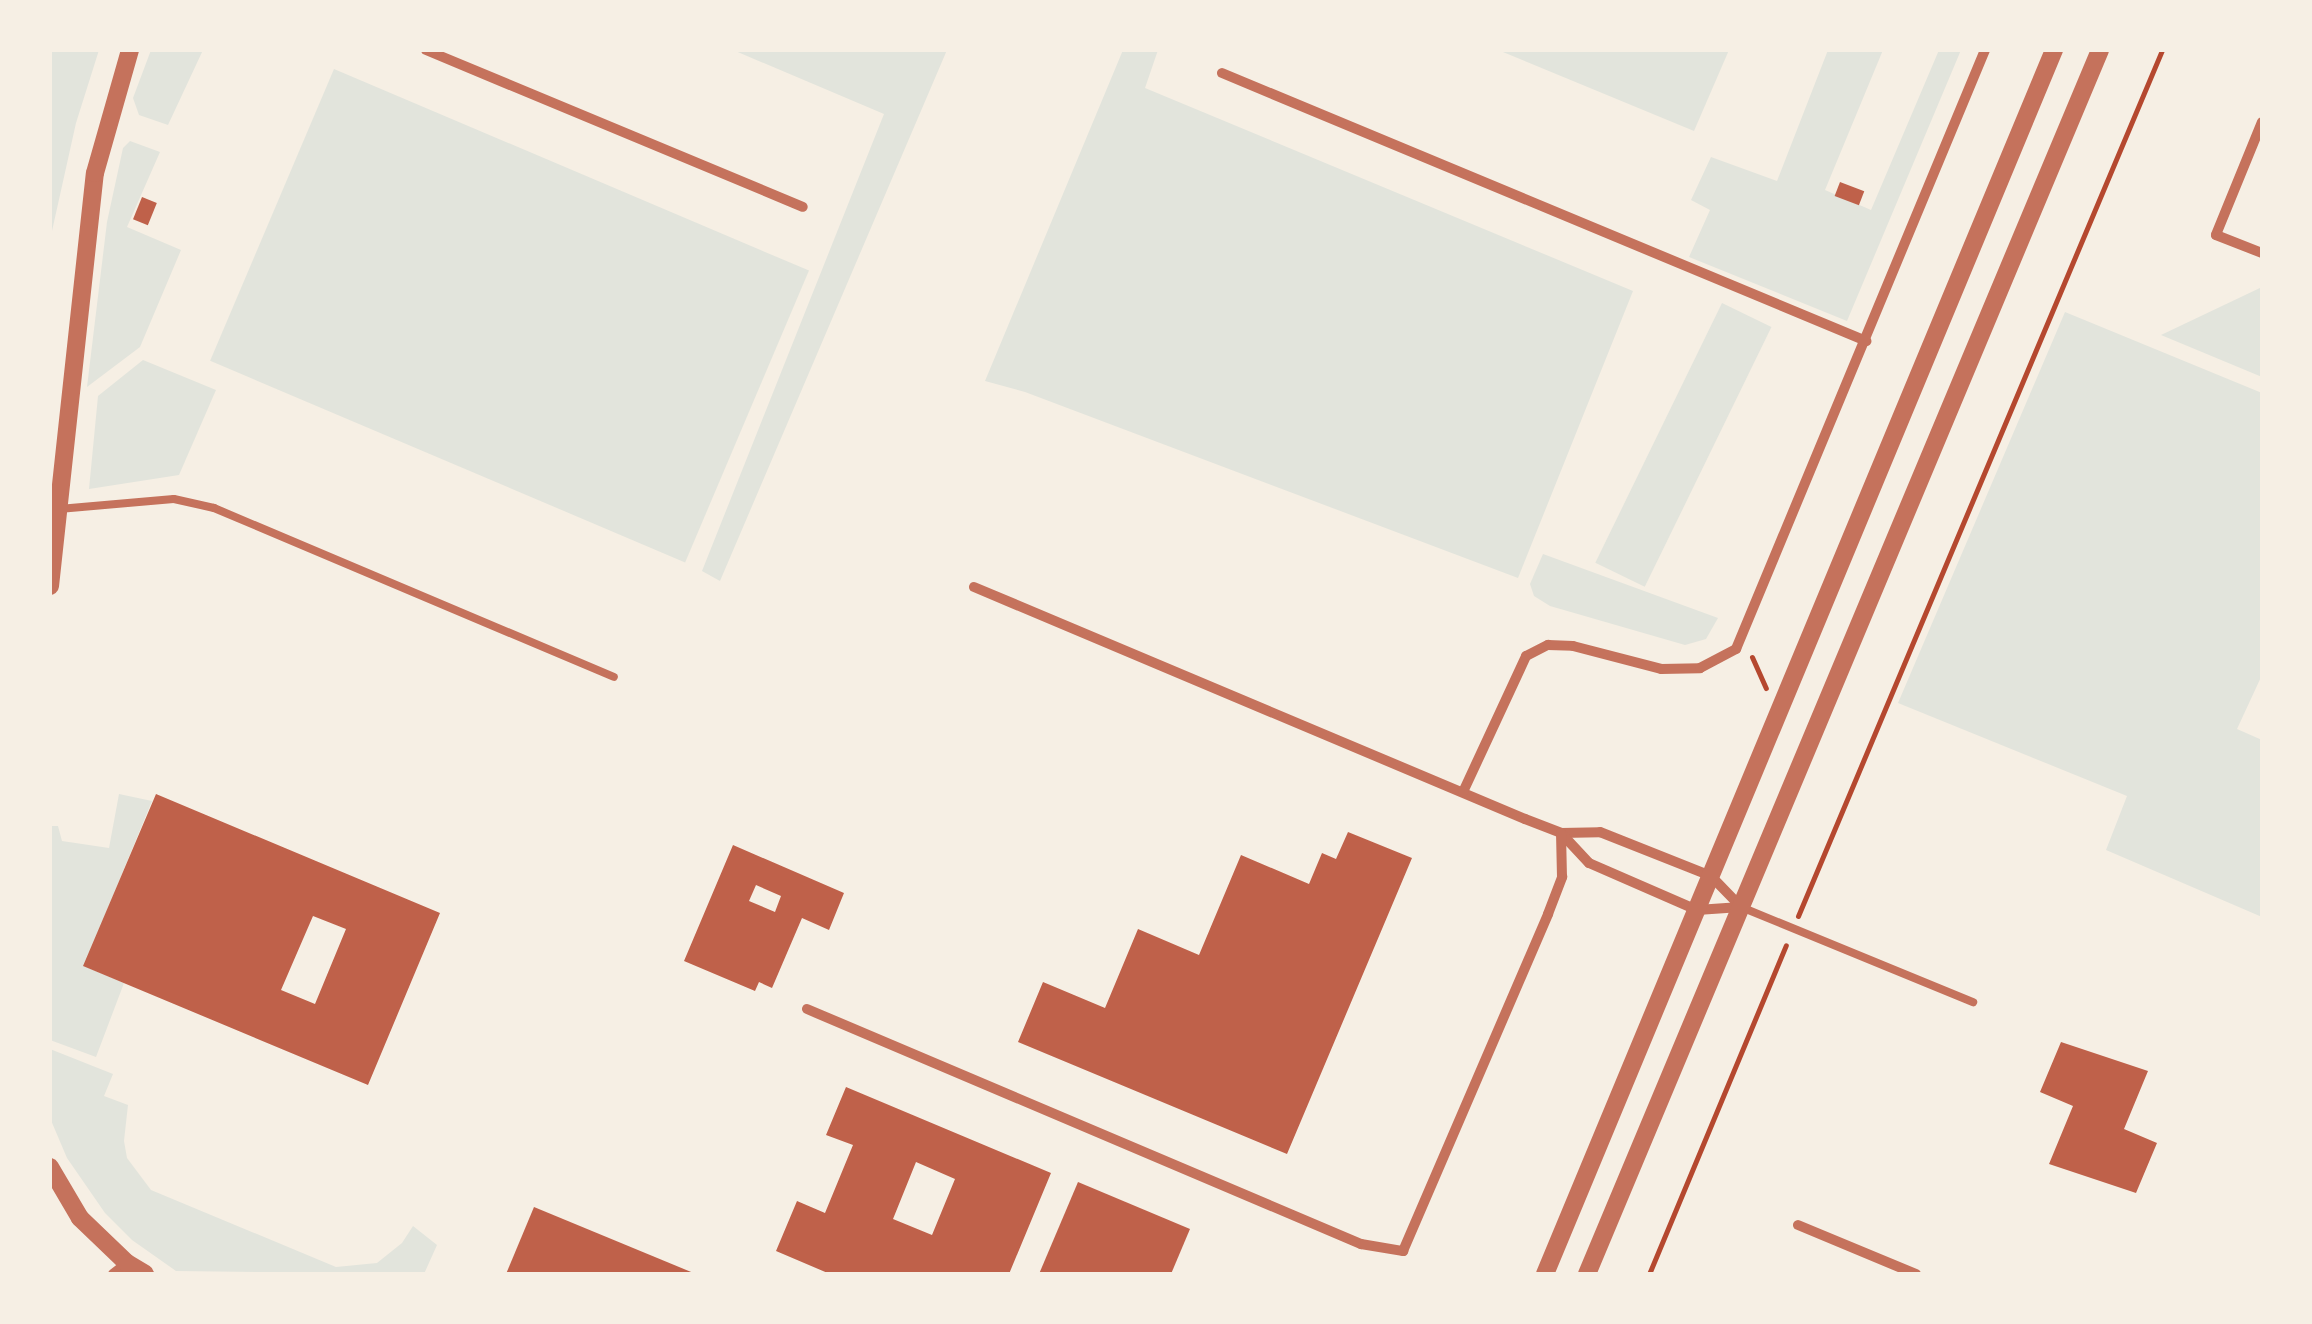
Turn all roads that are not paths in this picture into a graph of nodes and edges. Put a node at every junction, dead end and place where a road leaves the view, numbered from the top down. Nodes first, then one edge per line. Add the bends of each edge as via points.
1 (130, 50) edge
2 (426, 50) edge
3 (1985, 50) edge
4 (2054, 50) edge
5 (2100, 50) edge
6 (1222, 73) dead end
7 (2262, 122) edge
8 (803, 207) dead end
9 (2262, 253) edge
10 (1866, 341) junction
11 (58, 510) junction
12 (50, 586) edge
13 (974, 587) dead end
14 (614, 677) dead end
15 (1462, 792) junction
16 (1561, 832) junction
17 (1711, 876) junction
18 (1741, 907) junction
19 (1697, 910) junction
20 (1973, 1002) dead end
21 (807, 1009) dead end
22 (50, 1166) edge
23 (1798, 1225) dead end
24 (120, 1269) edge
25 (145, 1274) edge
26 (1545, 1274) edge
27 (1586, 1274) edge
28 (1916, 1274) edge

1 - 11 street via 96,173
2 - 8 street
3 - 10 street
4 - 17 street
5 - 18 street
6 - 10 street
7 - 9 street via 2216,235
10 - 15 street via 1736,649 1700,668 1661,669 1572,646 1548,645 1526,656
11 - 12 street
11 - 14 lane via 174,499 214,508
13 - 15 street
15 - 16 street
16 - 17 street via 1600,832
16 - 19 street via 1589,863
16 - 21 street via 1562,878 1403,1251 1361,1244
17 - 18 street
17 - 19 street
18 - 19 street
18 - 20 lane
18 - 27 street
19 - 26 street
22 - 24 street
23 - 28 street
24 - 25 street

